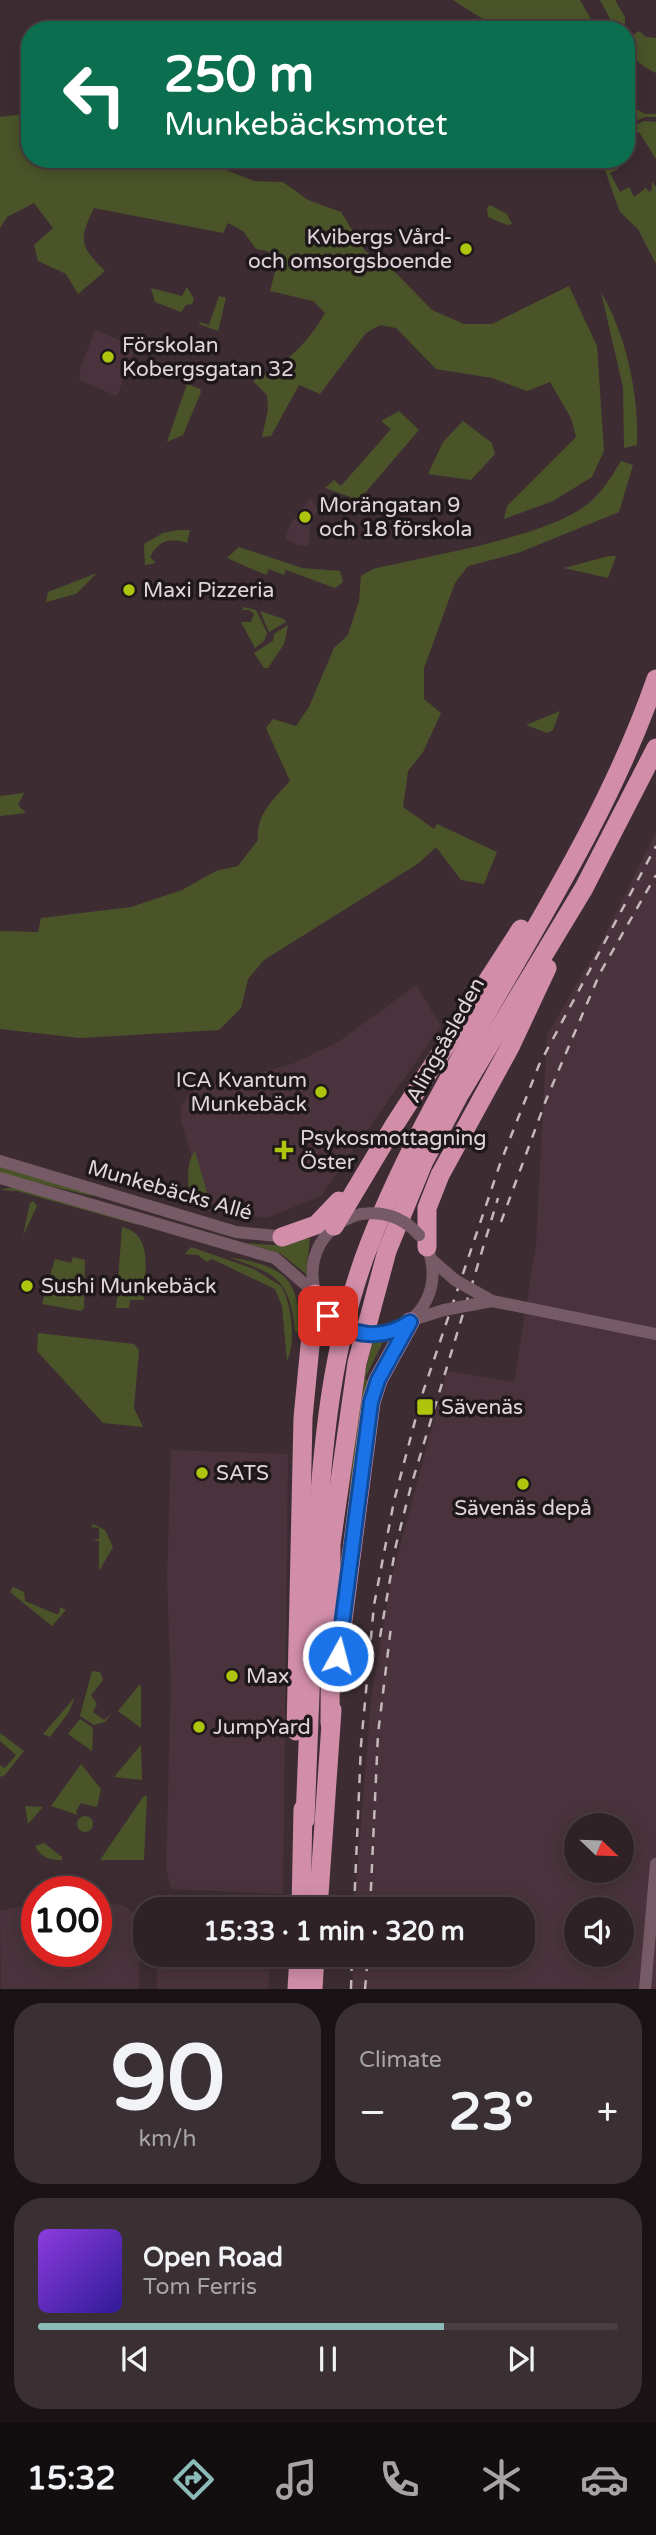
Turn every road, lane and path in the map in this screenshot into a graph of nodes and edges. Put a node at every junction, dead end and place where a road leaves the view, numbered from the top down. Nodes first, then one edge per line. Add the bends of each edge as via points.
1 (656, 679) edge
2 (656, 748) edge
3 (587, 838) junction
4 (584, 887) junction
5 (395, 1124) junction
6 (0, 1161) edge
7 (0, 1178) edge
8 (333, 1227) junction
9 (282, 1237) junction
10 (426, 1247) junction
11 (315, 1293) junction
12 (492, 1301) junction
13 (411, 1321) junction
14 (656, 1334) edge
15 (330, 1723) junction
16 (305, 1819) junction
17 (656, 1864) edge
18 (302, 1897) edge
19 (319, 1897) edge
20 (302, 1971) edge
21 (314, 1989) edge
22 (645, 1989) edge

1 - 3 highway, Alingsåsleden
2 - 4 highway, Alingsåsleden
3 - 5 highway via 557,872
3 - 16 highway, Alingsåsleden via 429,1113 386,1204 348,1312 329,1403 320,1490
4 - 10 highway via 510,1047 440,1175 427,1208
4 - 15 highway, Alingsåsleden via 459,1095 425,1161 387,1251 365,1323 331,1544
5 - 8 highway
5 - 9 highway via 327,1216
6 - 9 street, Munkebäcks Allé via 236,1232
7 - 11 street, Munkebäcks Allé via 275,1258
8 - 9 street, Munkebäcks Allé
8 - 10 street, bridge via 361,1214 378,1213 396,1218
8 - 11 street via 314,1258
10 - 12 street, bridge via 455,1280
10 - 13 street via 431,1289
11 - 13 street, bridge via 333,1320 356,1332 381,1334
11 - 16 highway via 303,1418 297,1646 295,1766
12 - 13 street, bridge
12 - 14 street
13 - 15 highway via 371,1402
15 - 19 highway
16 - 18 highway
17 - 22 street
20 - 21 highway

